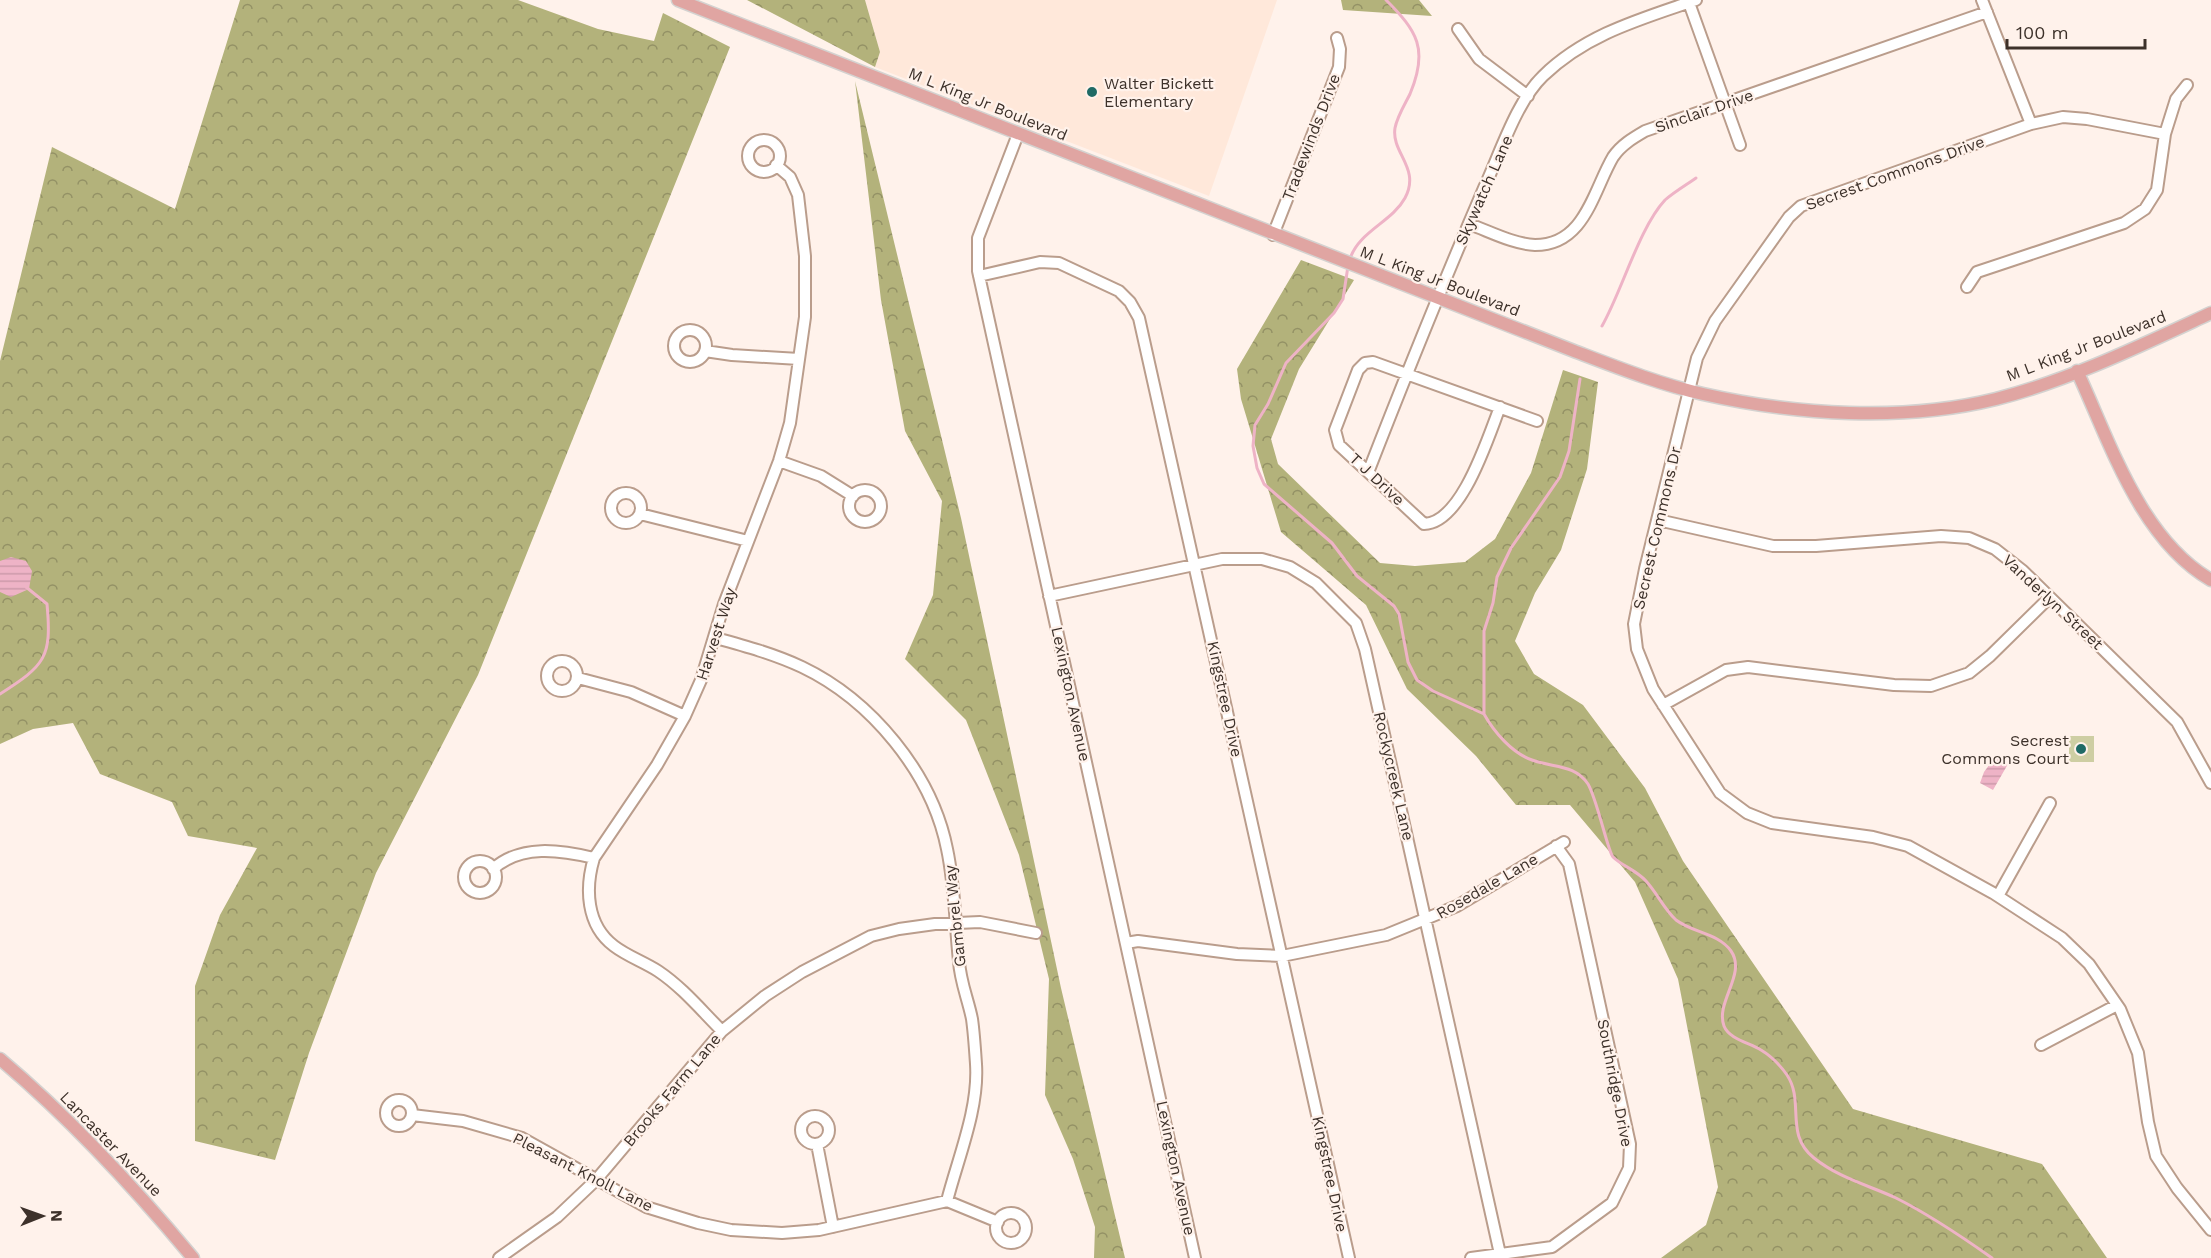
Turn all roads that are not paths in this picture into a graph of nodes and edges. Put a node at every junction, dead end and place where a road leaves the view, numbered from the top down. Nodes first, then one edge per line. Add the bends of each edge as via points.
1 (678, 0) edge
2 (1982, 0) edge
3 (1691, 1) edge
4 (1987, 12) junction
5 (1458, 29) dead end
6 (1337, 38) dead end
7 (2187, 85) dead end
8 (1528, 96) junction
9 (1725, 103) junction
10 (2031, 124) junction
11 (1018, 134) junction
12 (2165, 134) junction
13 (1740, 145) dead end
14 (776, 165) dead end
15 (1469, 224) junction
16 (1274, 235) junction
17 (979, 276) junction
18 (1967, 287) dead end
19 (1436, 298) junction
20 (2211, 313) edge
21 (705, 351) dead end
22 (800, 359) junction
23 (2077, 371) junction
24 (1407, 372) junction
25 (1690, 391) junction
26 (1500, 407) junction
27 (1537, 421) dead end
28 (779, 461) junction
29 (1369, 470) junction
30 (853, 496) dead end
31 (640, 514) dead end
32 (1658, 520) junction
33 (748, 541) junction
34 (1196, 564) junction
35 (2211, 580) edge
36 (1049, 596) junction
37 (2049, 598) junction
38 (716, 638) junction
39 (578, 678) dead end
40 (1663, 705) junction
41 (685, 716) junction
42 (2211, 783) edge
43 (2050, 803) dead end
44 (1560, 844) joint
45 (594, 858) junction
46 (493, 869) dead end
47 (1998, 896) junction
48 (1426, 920) junction
49 (955, 924) junction
50 (1036, 933) dead end
51 (1126, 943) junction
52 (1282, 956) junction
53 (2117, 1005) junction
54 (722, 1031) junction
55 (2041, 1045) dead end
56 (0, 1059) edge
57 (412, 1115) dead end
58 (817, 1144) dead end
59 (596, 1180) junction
60 (946, 1201) junction
61 (998, 1222) dead end
62 (833, 1227) junction
63 (2211, 1230) edge
64 (1500, 1254) junction
65 (193, 1258) edge
66 (499, 1258) edge
67 (1195, 1258) edge
68 (1349, 1258) edge
69 (1471, 1258) edge

1 - 11 main road, M L King Jr Boulevard
2 - 4 street
3 - 8 street, Skywatch Lane via 1609,30 1573,50 1542,77
3 - 9 street
4 - 9 street, Sinclair Drive
4 - 10 street
5 - 8 street via 1479,59
6 - 16 street, Tradewinds Drive via 1339,67
7 - 12 street via 2176,99
8 - 15 street, Skywatch Lane
9 - 13 street
9 - 15 street, Sinclair Drive via 1645,131 1627,142 1614,156 1585,217 1560,239 1536,245
10 - 12 street, Secrest Commons Drive via 2063,117
10 - 25 street, Secrest Commons Drive via 1801,206 1715,321 1697,358
11 - 16 main road, M L King Jr Boulevard
11 - 17 street, Lexington Avenue via 978,238
12 - 18 street via 2157,190 2145,209 2124,224 1977,272
14 - 22 street, Harvest Way via 790,177 804,223 805,317
15 - 19 street, Skywatch Lane
16 - 19 main road, M L King Jr Boulevard
17 - 34 street, Kingstree Drive via 1040,262 1059,263 1119,291 1130,302 1143,332
17 - 36 street, Lexington Avenue
19 - 24 street, Skywatch Lane
19 - 25 main road, M L King Jr Boulevard via 1634,374
20 - 23 main road, M L King Jr Boulevard
21 - 22 street
22 - 28 street, Harvest Way via 790,423
23 - 25 main road, M L King Jr Boulevard via 1997,398 1905,411 1804,409
23 - 35 main road via 2149,519 2180,556
24 - 26 street, T J Drive
24 - 29 street, Skywatch Lane
24 - 29 street, T J Drive via 1365,363 1335,429 1339,445
25 - 32 street, Secrest Commons Dr
26 - 27 street, T J Drive
26 - 29 street, T J Drive via 1472,481 1439,522 1424,524
28 - 30 street via 821,476
28 - 33 street, Harvest Way
31 - 33 street
32 - 37 street, Vanderlyn Street via 1773,546 1941,536 1970,538 1995,549
32 - 40 street, Secrest Commons Dr via 1634,624 1637,649
33 - 38 street, Harvest Way via 724,604
34 - 36 street, Rockycreek Lane
34 - 48 street, Rockycreek Lane via 1222,559 1262,559 1290,567 1316,583 1356,623
34 - 52 street, Kingstree Drive
36 - 51 street, Lexington Avenue
37 - 40 street via 1969,673 1931,686 1748,667 1726,670
37 - 42 street, Vanderlyn Street via 2177,722
38 - 41 street, Harvest Way
38 - 49 street, Gambrel Way via 802,667 855,703 883,729 910,764 931,802 947,846
39 - 41 street via 631,692
40 - 47 street, Secrest Commons Dr via 1720,793 1747,813 1772,823 1873,837 1908,846
41 - 45 street, Harvest Way
43 - 47 street
44 - 48 street, Rosedale Lane via 1457,906
44 - 64 street, Southridge Drive via 1569,864 1630,1144 1629,1168 1612,1203 1552,1247
45 - 46 street via 564,851 529,851
45 - 54 street, Harvest Way via 588,900 597,927 612,945 678,986
47 - 53 street, Secrest Commons Dr via 2062,938 2089,964
48 - 52 street, Rosedale Lane via 1386,935
48 - 64 street, Rockycreek Lane
49 - 50 street, Brooks Farm Lane via 980,922
49 - 54 street, Brooks Farm Lane via 871,936 802,972
49 - 60 street, Gambrel Way via 959,972 972,1019 976,1067 971,1110
51 - 52 street, Rosedale Lane
51 - 67 street, Lexington Avenue
52 - 68 street, Kingstree Drive
53 - 55 street
53 - 63 street, Secrest Commons Dr via 2138,1053 2156,1156 2176,1188
54 - 59 street, Brooks Farm Lane
56 - 65 main road, Lancaster Avenue via 96,1150
57 - 59 street, Pleasant Knoll Lane via 463,1121 522,1138
58 - 62 street
59 - 62 street, Pleasant Knoll Lane via 646,1207 720,1228 782,1233
59 - 66 street, Brooks Farm Lane via 557,1217
60 - 61 street
60 - 62 street, Pleasant Knoll Lane
64 - 69 street, Southridge Drive

